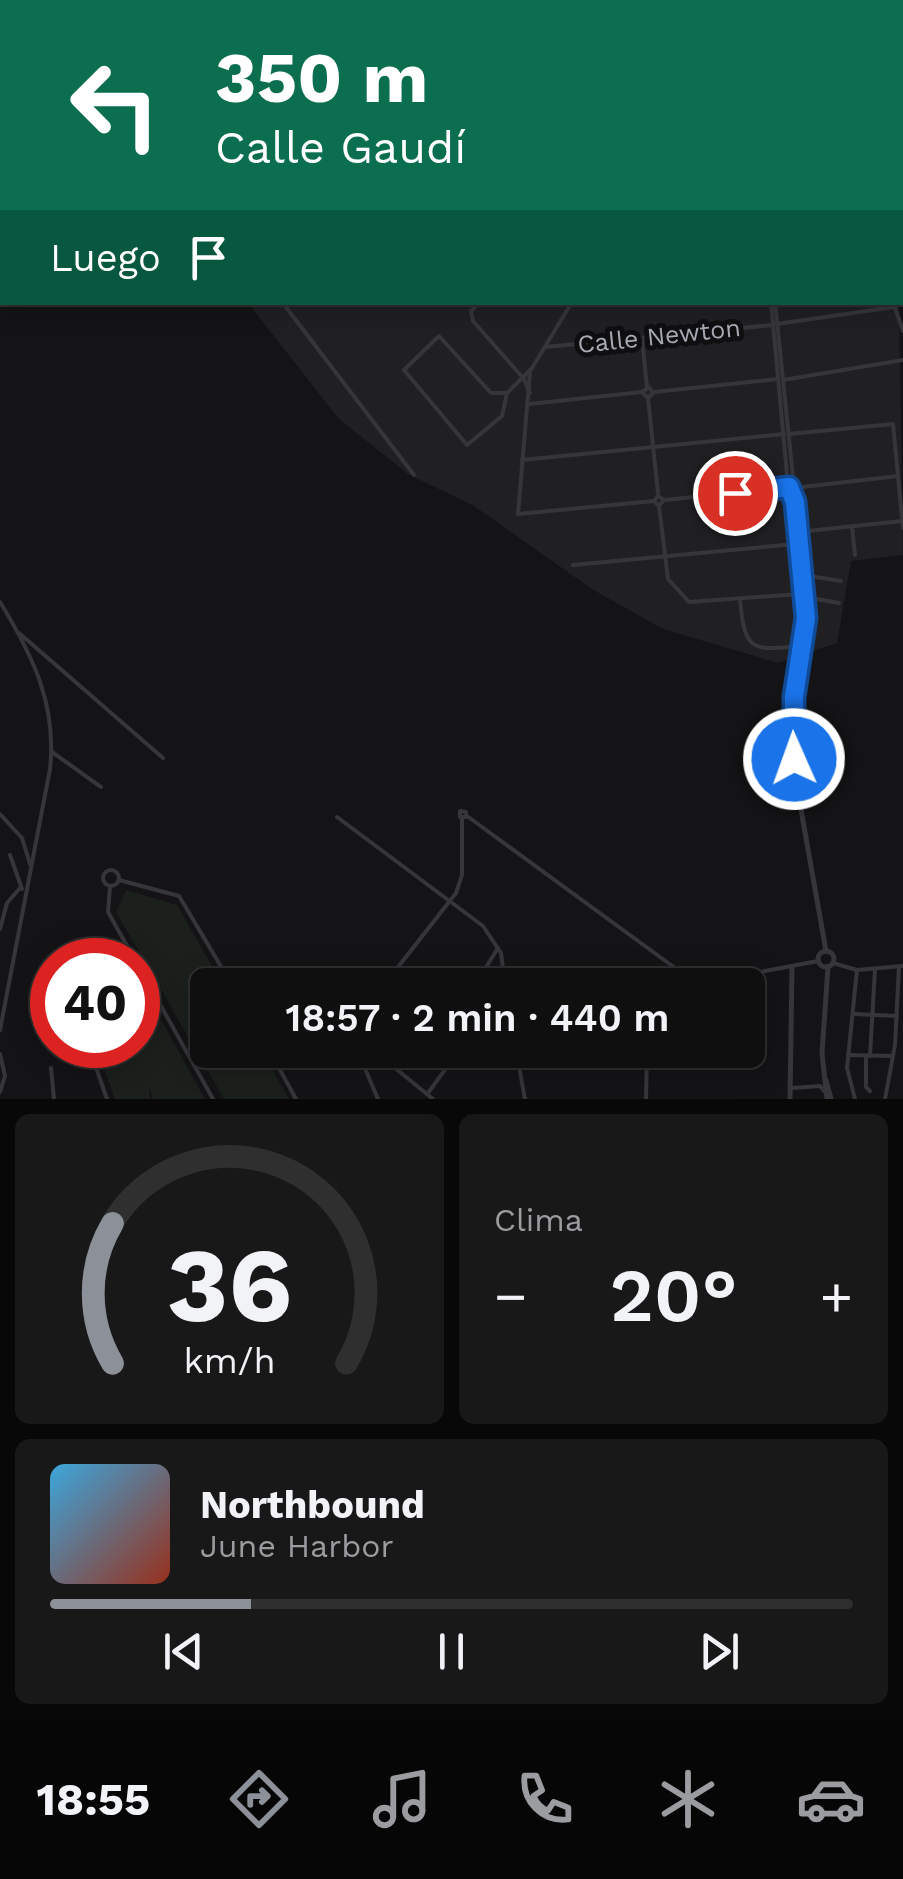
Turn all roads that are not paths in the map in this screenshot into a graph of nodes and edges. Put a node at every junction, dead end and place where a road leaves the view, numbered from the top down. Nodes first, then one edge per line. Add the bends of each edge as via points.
1 (284, 305) edge
2 (477, 305) edge
3 (570, 305) edge
4 (773, 305) edge
5 (893, 305) edge
6 (775, 324) junction
7 (903, 331) edge
8 (642, 339) junction
9 (545, 347) junction
10 (903, 360) edge
11 (530, 372) junction
12 (524, 379) junction
13 (781, 380) junction
14 (644, 390) junction
15 (653, 392) junction
16 (507, 393) junction
17 (530, 396) junction
18 (648, 398) junction
19 (529, 404) junction
20 (786, 434) junction
21 (653, 447) junction
22 (522, 460) junction
23 (414, 475) dead end
24 (898, 476) junction
25 (792, 488) junction
26 (659, 501) junction
27 (792, 519) junction
28 (903, 525) edge
29 (852, 526) junction
30 (798, 532) junction
31 (795, 544) junction
32 (665, 554) junction
33 (856, 555) dead end
34 (573, 565) dead end
35 (803, 575) junction
36 (842, 581) dead end
37 (802, 596) junction
38 (740, 600) junction
39 (0, 602) edge
40 (839, 603) dead end
41 (19, 633) junction
42 (802, 646) junction
43 (38, 647) junction
44 (30, 655) junction
45 (52, 752) junction
46 (163, 758) dead end
47 (101, 787) dead end
48 (0, 814) edge
49 (337, 817) dead end
50 (26, 846) junction
51 (34, 849) junction
52 (10, 855) dead end
53 (30, 868) junction
54 (119, 880) junction
55 (110, 886) junction
56 (23, 889) junction
57 (450, 902) junction
58 (0, 929) edge
59 (122, 938) edge
60 (498, 948) junction
61 (826, 951) junction
62 (818, 961) junction
63 (830, 965) junction
64 (901, 966) edge
65 (222, 968) edge
66 (398, 968) edge
67 (486, 968) edge
68 (502, 968) edge
69 (675, 968) edge
70 (792, 968) junction
71 (875, 969) junction
72 (857, 970) junction
73 (765, 973) edge
74 (160, 1005) edge
75 (854, 1014) junction
76 (873, 1015) junction
77 (897, 1016) junction
78 (0, 1030) edge
79 (848, 1055) junction
80 (868, 1056) junction
81 (894, 1056) junction
82 (0, 1058) edge
83 (51, 1068) dead end
84 (96, 1068) edge
85 (279, 1068) edge
86 (364, 1068) edge
87 (395, 1068) edge
88 (446, 1068) edge
89 (519, 1068) edge
90 (647, 1068) edge
91 (790, 1088) junction
92 (870, 1091) dead end
93 (0, 1092) edge
94 (427, 1094) junction
95 (828, 1097) edge
96 (54, 1099) edge
97 (107, 1099) edge
98 (213, 1099) edge
99 (296, 1099) edge
100 (378, 1099) edge
101 (434, 1099) edge
102 (525, 1099) edge
103 (646, 1099) edge
104 (790, 1099) edge
105 (855, 1099) edge
106 (885, 1099) edge

1 - 23 street
2 - 12 street via 473,321
3 - 9 street
4 - 6 street
5 - 6 street, Calle Newton
5 - 7 street
6 - 8 street, Calle Newton
6 - 13 street
8 - 9 street, Calle Newton
8 - 14 street
9 - 11 street
10 - 13 street
11 - 12 street
11 - 17 street
12 - 16 street
12 - 17 street
13 - 15 street
13 - 20 street
13 - 20 street
14 - 15 street
14 - 18 street
14 - 19 street
15 - 18 street
16 - 16 street via 491,392 439,336 405,366 467,445 502,416
17 - 19 street
18 - 21 street
19 - 22 street
20 - 21 street
20 - 24 street via 894,424
20 - 25 street
21 - 22 street
21 - 26 street
22 - 26 street via 522,515
24 - 25 street
24 - 28 street
25 - 26 street
25 - 27 street
25 - 30 street
26 - 32 street
27 - 30 street
27 - 31 street
28 - 29 street
29 - 30 street
29 - 33 street
30 - 35 street
31 - 32 street
31 - 37 street
32 - 34 street
32 - 38 street via 670,584 695,604
35 - 36 street
35 - 37 street
37 - 38 street
37 - 40 street
37 - 42 street
37 - 42 street
38 - 42 street via 753,646
39 - 41 street
41 - 43 street
41 - 44 street
42 - 61 street via 793,710 794,776
43 - 44 street
43 - 46 street
44 - 45 street via 46,693
45 - 47 street
45 - 51 street
48 - 50 street
49 - 57 street
50 - 51 street
50 - 53 street
51 - 53 street
52 - 56 street
53 - 56 street
54 - 55 street
54 - 55 street via 108,871 103,878
54 - 65 street via 179,896
55 - 59 street via 108,912
56 - 58 street via 7,903
56 - 78 street
57 - 60 street via 483,926
57 - 66 street
57 - 69 street via 462,875 464,817
60 - 67 street
60 - 68 street
61 - 62 street
61 - 63 street via 833,954
62 - 63 street
62 - 70 street
63 - 72 street
63 - 95 street
64 - 71 street
64 - 77 street
70 - 73 street
70 - 91 street
71 - 72 street
71 - 76 street
72 - 75 street
74 - 98 street
75 - 76 street
75 - 79 street
76 - 77 street
76 - 80 street
77 - 81 street
79 - 80 street
79 - 105 street
80 - 81 street
80 - 92 street
81 - 106 street
82 - 93 street
83 - 96 street
84 - 97 street
85 - 99 street
86 - 100 street
87 - 94 street
88 - 94 street
89 - 102 street
90 - 103 street
91 - 95 street via 820,1086
91 - 104 street
94 - 101 street

